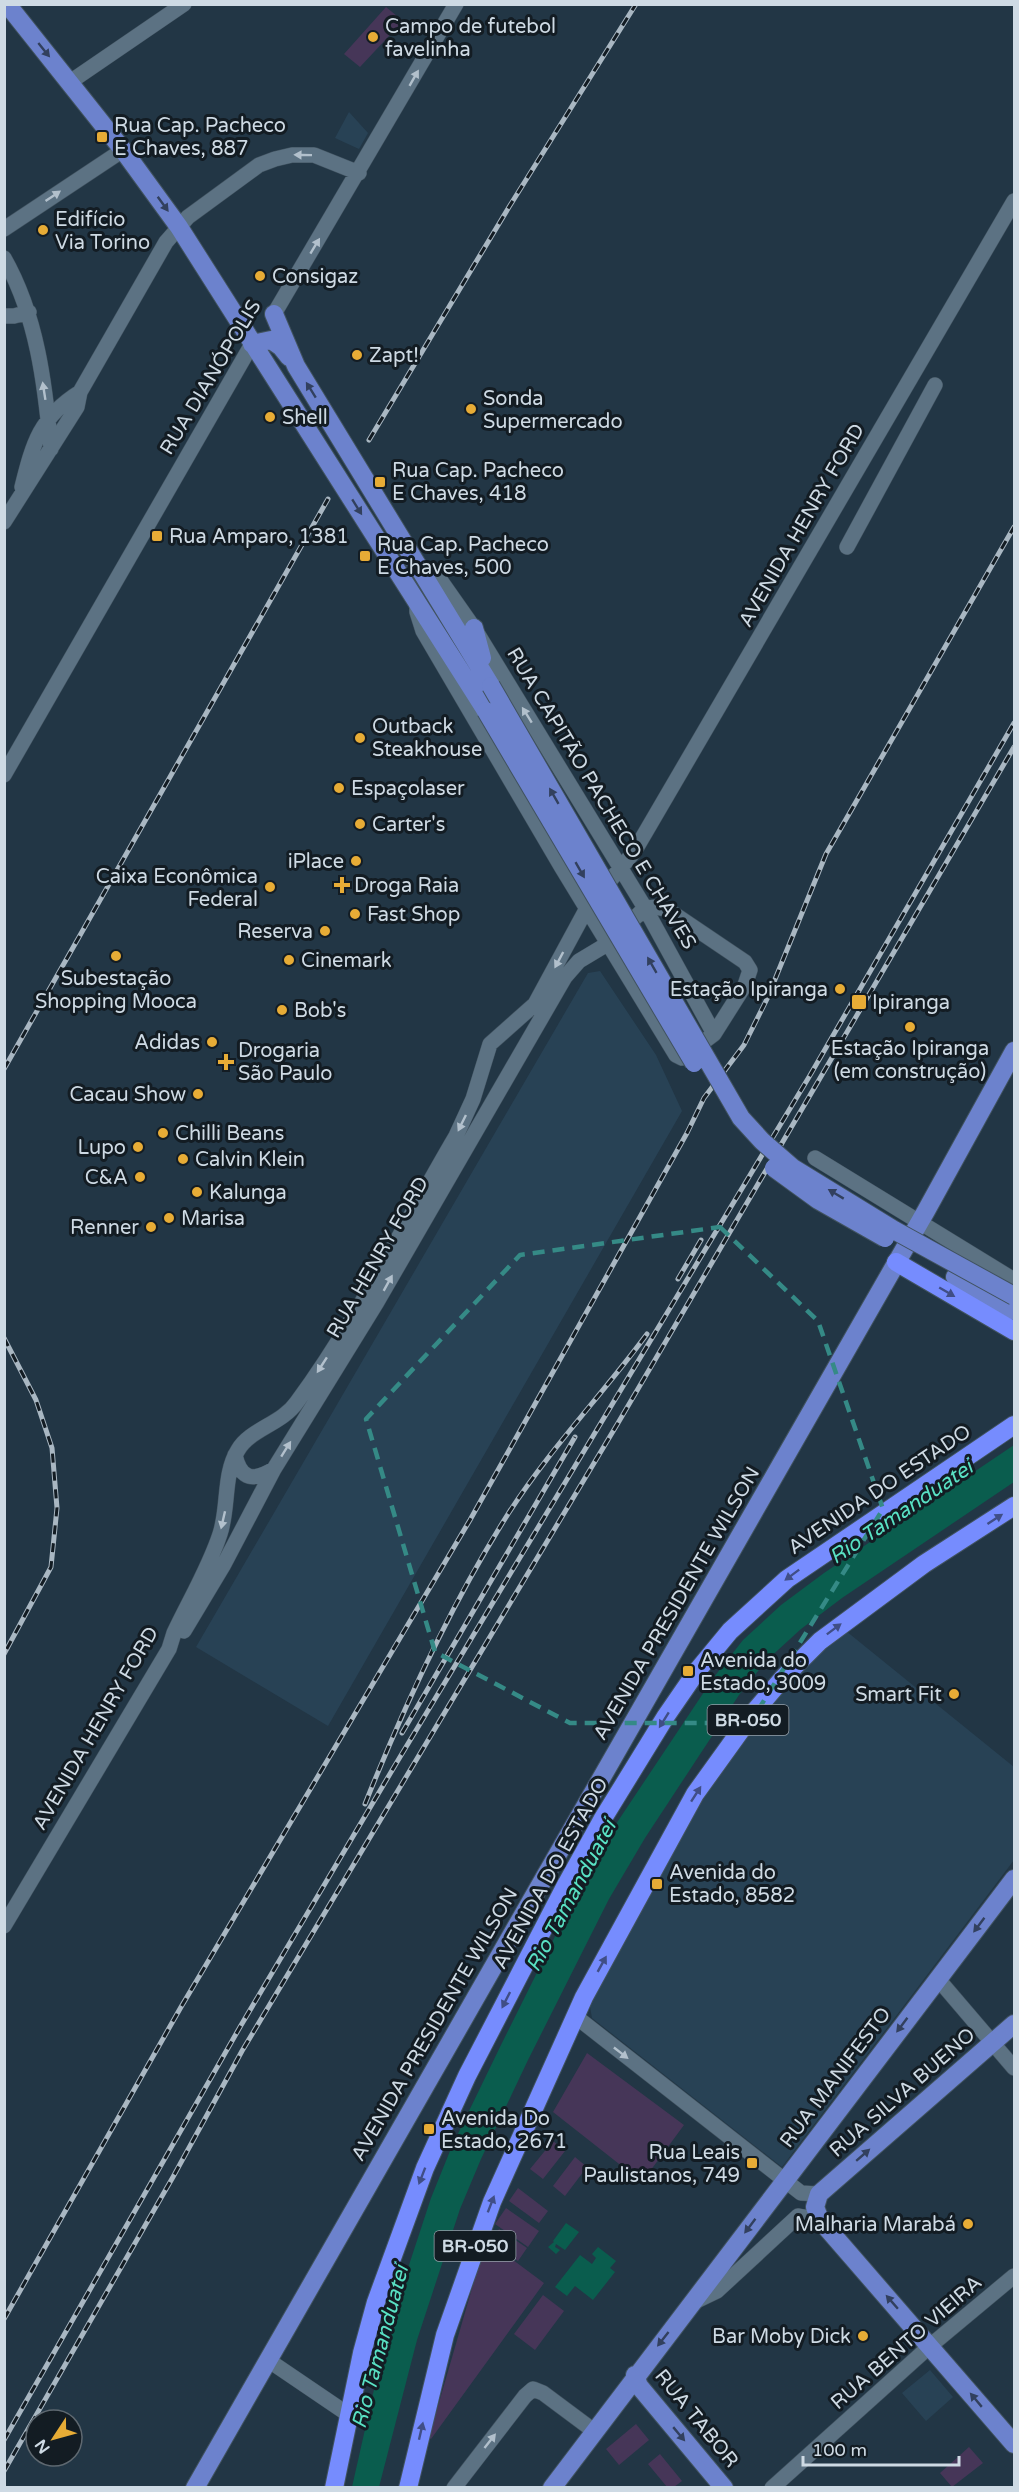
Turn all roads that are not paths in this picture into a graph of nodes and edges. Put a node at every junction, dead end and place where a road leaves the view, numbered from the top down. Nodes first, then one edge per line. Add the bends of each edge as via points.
1 (7, 4) edge
2 (184, 4) edge
3 (456, 4) edge
4 (70, 82) junction
5 (123, 150) junction
6 (359, 173) junction
7 (1014, 201) edge
8 (179, 227) junction
9 (4, 229) edge
10 (4, 258) edge
11 (29, 312) junction
12 (274, 314) junction
13 (5, 317) edge
14 (252, 344) junction
15 (296, 366) junction
16 (935, 385) dead end
17 (80, 392) junction
18 (48, 417) junction
19 (51, 449) junction
20 (348, 450) junction
21 (325, 457) junction
22 (20, 495) junction
23 (4, 522) edge
24 (847, 547) dead end
25 (414, 597) junction
26 (451, 606) junction
27 (474, 628) junction
28 (490, 686) junction
29 (4, 775) edge
30 (621, 868) junction
31 (587, 908) junction
32 (645, 908) junction
33 (609, 943) junction
34 (714, 1034) junction
35 (490, 1044) junction
36 (1012, 1061) edge
37 (515, 1062) junction
38 (815, 1158) dead end
39 (919, 1223) junction
40 (896, 1262) junction
41 (1014, 1280) edge
42 (1014, 1296) edge
43 (1014, 1311) edge
44 (1014, 1331) edge
45 (1014, 1425) edge
46 (235, 1455) junction
47 (274, 1469) junction
48 (1014, 1506) edge
49 (169, 1649) junction
50 (1014, 1879) edge
51 (4, 1926) edge
52 (938, 1979) junction
53 (575, 2016) junction
54 (1014, 2024) edge
55 (993, 2043) junction
56 (1014, 2067) edge
57 (785, 2180) junction
58 (819, 2194) junction
59 (820, 2220) junction
60 (1014, 2276) edge
61 (692, 2303) junction
62 (930, 2346) junction
63 (268, 2360) junction
64 (638, 2382) junction
65 (349, 2415) junction
66 (594, 2431) junction
67 (1014, 2444) edge
68 (195, 2487) edge
69 (334, 2487) edge
70 (408, 2487) edge
71 (454, 2487) edge
72 (552, 2487) edge
73 (724, 2487) edge
74 (772, 2487) edge

1 -> 4 main road
2 - 4 street
6 -> 3 street, RUA DIANÓPOLIS
4 - 5 main road
5 -> 8 main road
9 -> 5 street
6 -> 8 street via 314,155 274,159 215,196
12 -> 6 street, RUA DIANÓPOLIS
7 - 30 street, AVENIDA HENRY FORD via 634,852
8 - 14 main road
8 - 17 street via 166,242
10 - 11 street
11 - 13 street
18 -> 11 street
12 - 14 main road, RUA DIANÓPOLIS
12 - 15 main road, RUA CAPITÃO PACHECO E CHAVES
14 - 15 main road via 274,342
14 - 21 main road
14 - 29 street, RUA DIANÓPOLIS
20 -> 15 main road, RUA CAPITÃO PACHECO E CHAVES
16 - 24 street
17 - 18 street
17 - 19 street via 76,407
18 - 19 street
18 - 22 street via 36,438
19 - 22 street
20 - 21 main road via 335,450
20 - 26 main road, RUA CAPITÃO PACHECO E CHAVES via 422,570
21 -> 25 main road
22 - 23 street
25 - 26 main road via 430,609 439,611
25 - 31 street via 423,631
25 -> 43 main road, bridge via 729,1121 756,1152 818,1200
26 - 27 street, RUA CAPITÃO PACHECO E CHAVES
26 - 28 main road, RUA CAPITÃO PACHECO E CHAVES
27 - 28 main road
30 -> 27 street, RUA CAPITÃO PACHECO E CHAVES
42 -> 28 main road, bridge via 894,1230 793,1168 741,1118
30 - 31 street
30 - 32 street, RUA CAPITÃO PACHECO E CHAVES
31 - 33 street
31 -> 35 street via 539,999
32 - 33 street, RUA HENRY FORD
32 - 34 street, RUA CAPITÃO PACHECO E CHAVES
32 - 34 street via 657,906 668,910 749,966 745,985
33 - 34 street via 678,1058
33 - 37 street, RUA HENRY FORD via 572,967
35 - 37 street via 510,1044
35 -> 46 street via 473,1099 456,1136 327,1358 288,1413 245,1441
36 - 39 main road, AVENIDA PRESIDENTE WILSON
47 -> 37 street, RUA HENRY FORD via 377,1302
38 - 39 street
39 - 40 main road, AVENIDA PRESIDENTE WILSON
39 - 41 street
40 -> 44 highway
40 - 63 main road, AVENIDA PRESIDENTE WILSON
45 -> 65 highway, AVENIDA DO ESTADO / BR-050 via 787,1579 730,1631 666,1716 572,1874 467,2076 425,2168 368,2333
46 - 47 street via 242,1471 250,1477
46 -> 49 street, AVENIDA HENRY FORD via 220,1535
47 - 49 street, RUA HENRY FORD via 223,1566
53 -> 48 highway, BR-050 via 694,1794 783,1678 820,1641 867,1604
49 - 51 street, AVENIDA HENRY FORD
50 -> 52 main road, RUA MANIFESTO
52 - 55 street
52 -> 57 main road, RUA MANIFESTO
53 -> 57 street
70 -> 53 highway, BR-050 via 438,2359 468,2267 507,2165
54 - 55 main road, RUA SILVA BUENO
55 - 56 street
58 -> 55 main road, RUA SILVA BUENO
57 - 58 street via 801,2193
57 -> 61 main road, RUA MANIFESTO
58 - 59 main road via 815,2207
59 - 61 street, RUA MANIFESTO via 803,2215 796,2218 717,2291
62 -> 59 main road
60 - 62 street, RUA BENTO VIEIRA
61 -> 64 main road, RUA MANIFESTO
67 -> 62 main road
62 - 74 street, RUA BENTO VIEIRA
63 - 65 street
63 - 68 main road, AVENIDA PRESIDENTE WILSON
64 - 66 main road via 621,2395
64 -> 73 main road, RUA TABOR
65 - 69 highway, AVENIDA DO ESTADO / BR-050
71 -> 66 street via 533,2389
66 - 72 main road

